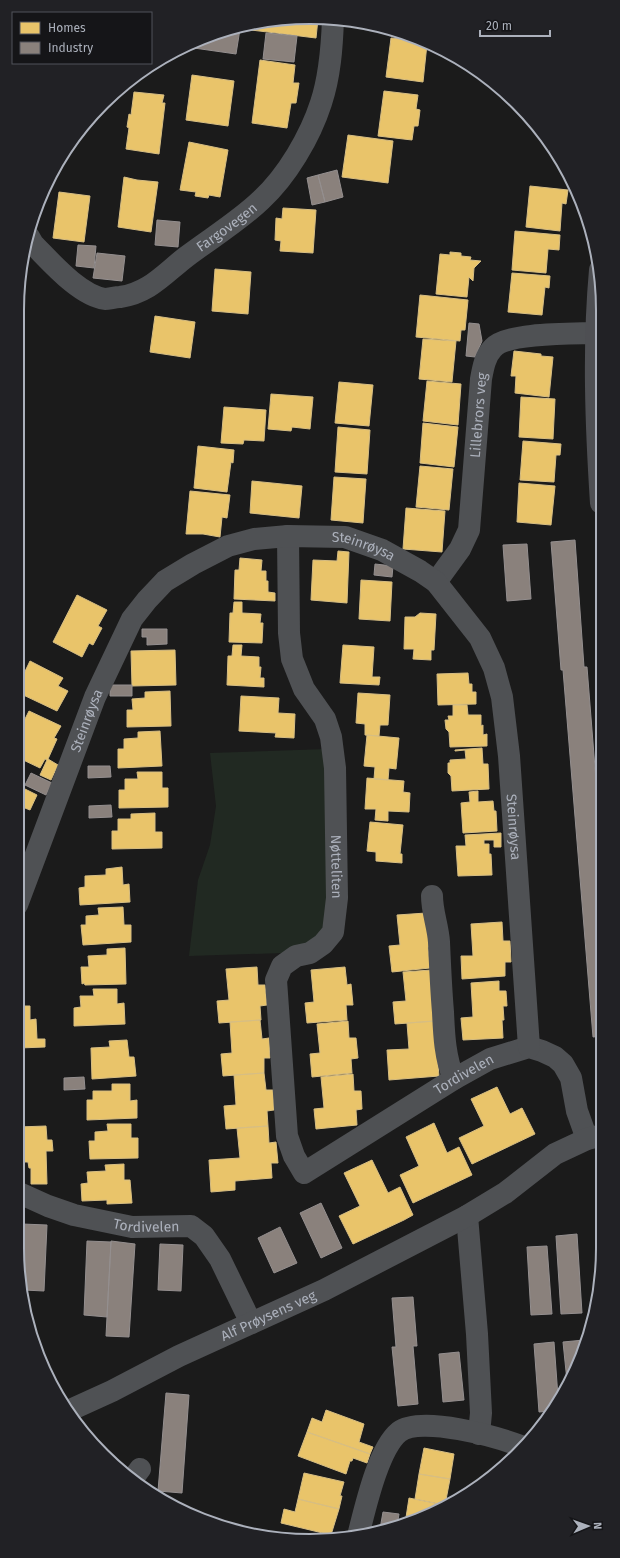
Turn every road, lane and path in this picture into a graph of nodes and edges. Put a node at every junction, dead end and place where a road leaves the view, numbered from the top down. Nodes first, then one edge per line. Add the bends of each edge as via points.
1 (332, 25) edge
2 (32, 243) edge
3 (596, 321) edge
4 (288, 536) junction
5 (436, 582) junction
6 (24, 886) edge
7 (432, 896) dead end
8 (529, 1047) junction
9 (454, 1079) junction
10 (595, 1137) edge
11 (304, 1173) joint
12 (24, 1195) edge
13 (467, 1216) junction
14 (251, 1323) junction
15 (73, 1409) edge
16 (478, 1434) junction
17 (517, 1445) edge
18 (360, 1530) edge

1 - 2 street, Fargovegen via 328,74 321,103 304,142 286,170 262,200 239,220 152,286 131,295 105,299 90,294 71,281
3 - 5 street, Lillebrors veg via 504,341 493,347 484,362 481,379 468,530 460,550
4 - 5 street, Steinrøysa via 345,537 382,550
4 - 6 street, Steinrøysa via 254,538 228,546 193,564 165,581 132,619 95,697
4 - 11 street, Nøtteliten via 289,633 292,659 304,689 325,719 331,737 335,768 337,898 333,932 323,944 310,953 296,956 282,966 276,980 287,1136
5 - 8 street, Steinrøysa via 480,638 494,668 502,697 509,756
7 - 9 street via 439,941 444,1039
8 - 9 street, Tordivelen via 490,1060
8 - 10 street via 555,1057 563,1064 571,1078 577,1111
9 - 11 street, Tordivelen
10 - 13 street, Alf Prøysens veg via 555,1154 505,1193
12 - 14 street, Tordivelen via 74,1215 132,1227 191,1226 204,1236 220,1259
13 - 14 street, Alf Prøysens veg via 324,1290
13 - 16 street via 481,1413
14 - 15 street, Alf Prøysens veg
16 - 17 street
16 - 18 street via 433,1425 401,1431 390,1442 374,1478

